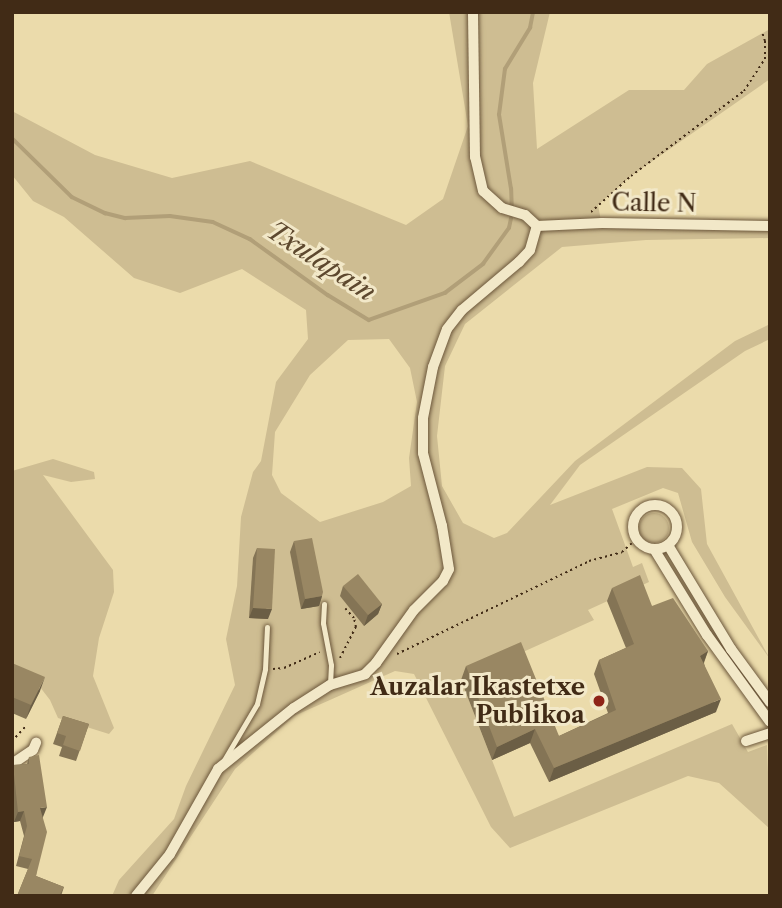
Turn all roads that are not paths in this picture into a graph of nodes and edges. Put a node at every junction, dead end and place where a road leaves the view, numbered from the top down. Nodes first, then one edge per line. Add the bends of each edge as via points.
1 (473, 12) edge
2 (537, 226) junction
3 (770, 226) edge
4 (668, 545) junction
5 (654, 549) junction
6 (324, 604) edge
7 (267, 627) dead end
8 (330, 684) junction
9 (770, 702) edge
10 (770, 722) edge
11 (770, 733) edge
12 (746, 741) dead end
13 (36, 743) dead end
14 (12, 764) edge
15 (218, 769) junction
16 (136, 896) edge

1 - 2 street via 475,157 483,191 502,208 525,215
2 - 3 street, Calle N
2 - 8 street via 530,250 520,262 462,310 447,329 433,367 423,418 423,453 449,569 365,674
4 - 5 street
4 - 5 street via 677,532 671,511 650,505 634,521 635,536
4 - 9 street via 731,649
5 - 10 street via 706,635
6 - 8 lane
7 - 15 lane via 257,704
8 - 15 street
11 - 12 street
13 - 14 street
15 - 16 street via 170,854

